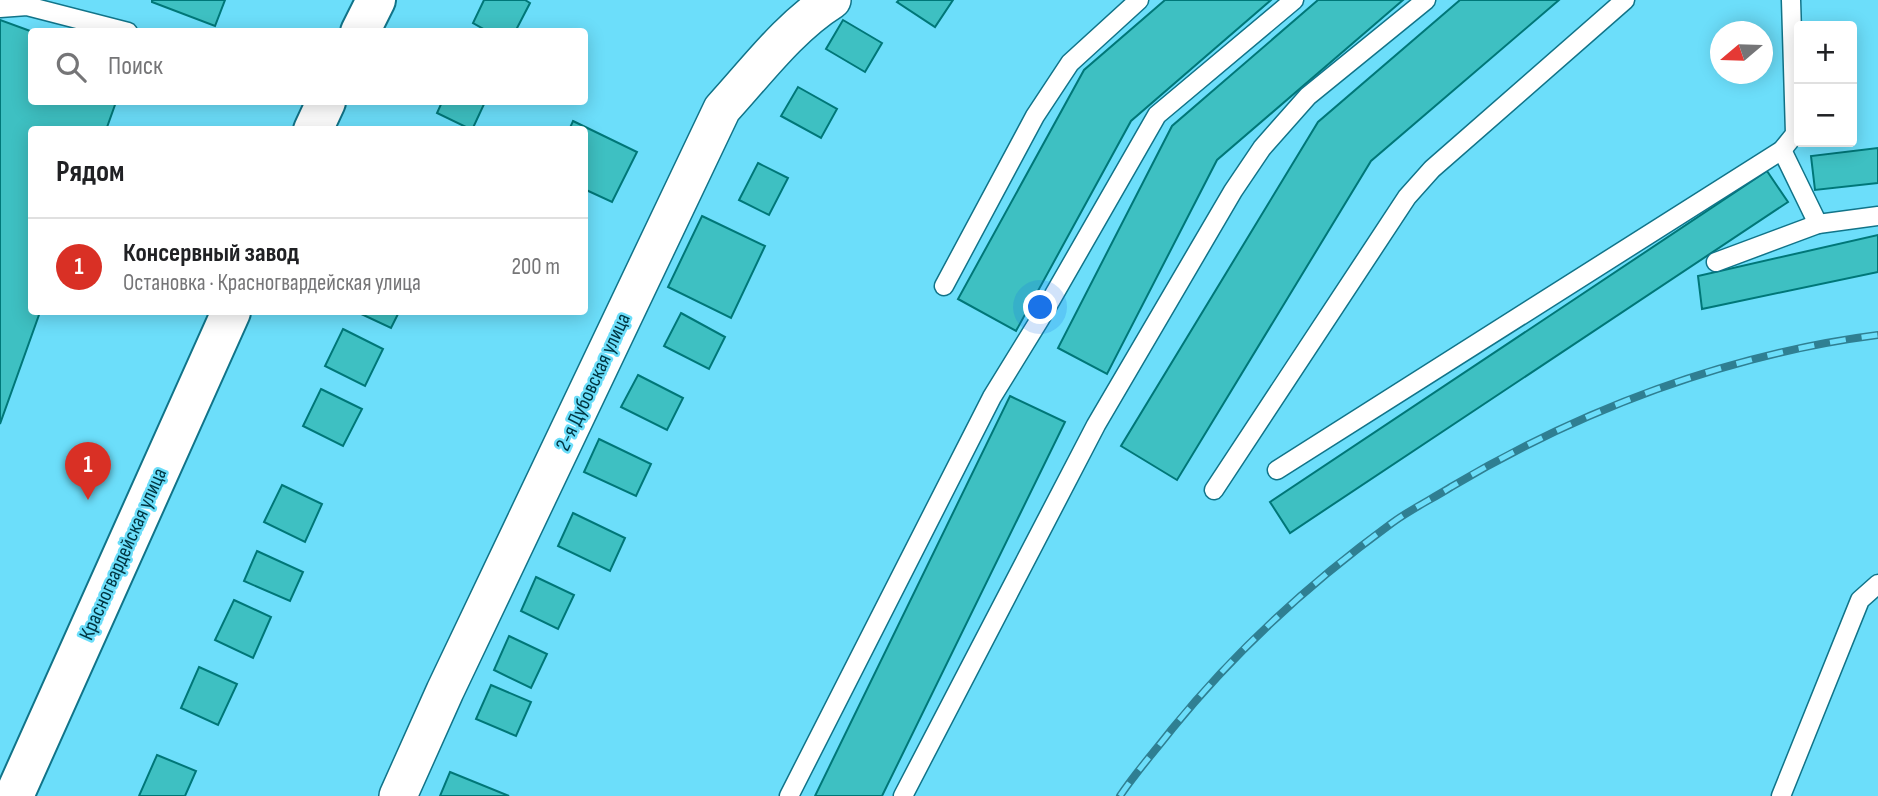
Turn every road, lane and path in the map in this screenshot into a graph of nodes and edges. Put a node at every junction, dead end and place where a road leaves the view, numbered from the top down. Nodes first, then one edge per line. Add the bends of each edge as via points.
1 (376, 0) edge
2 (832, 0) edge
3 (1139, 0) edge
4 (1294, 0) edge
5 (1426, 0) edge
6 (1625, 0) edge
7 (1791, 0) edge
8 (0, 8) edge
9 (112, 28) edge
10 (362, 28) edge
11 (325, 105) edge
12 (315, 126) edge
13 (1783, 150) junction
14 (1878, 216) edge
15 (1818, 224) junction
16 (1716, 261) dead end
17 (944, 286) dead end
18 (230, 315) edge
19 (1277, 470) dead end
20 (1214, 490) dead end
21 (1878, 584) edge
22 (14, 796) edge
23 (398, 796) edge
24 (789, 796) edge
25 (902, 796) edge
26 (1781, 796) edge

1 - 10 main road
2 - 23 street, 2-я Дубовская улица via 786,38 722,109
3 - 17 lane via 1070,63 1035,116
4 - 24 lane via 1157,115 992,397
5 - 25 lane via 1308,96 1262,148 1233,191 1096,425
6 - 20 lane via 1432,169 1407,197
7 - 13 lane via 1795,134
8 - 9 lane via 27,6
11 - 12 main road
13 - 15 lane
13 - 19 lane
14 - 15 lane
15 - 16 lane
18 - 22 main road, Красногвардейская улица
21 - 26 lane via 1860,600

